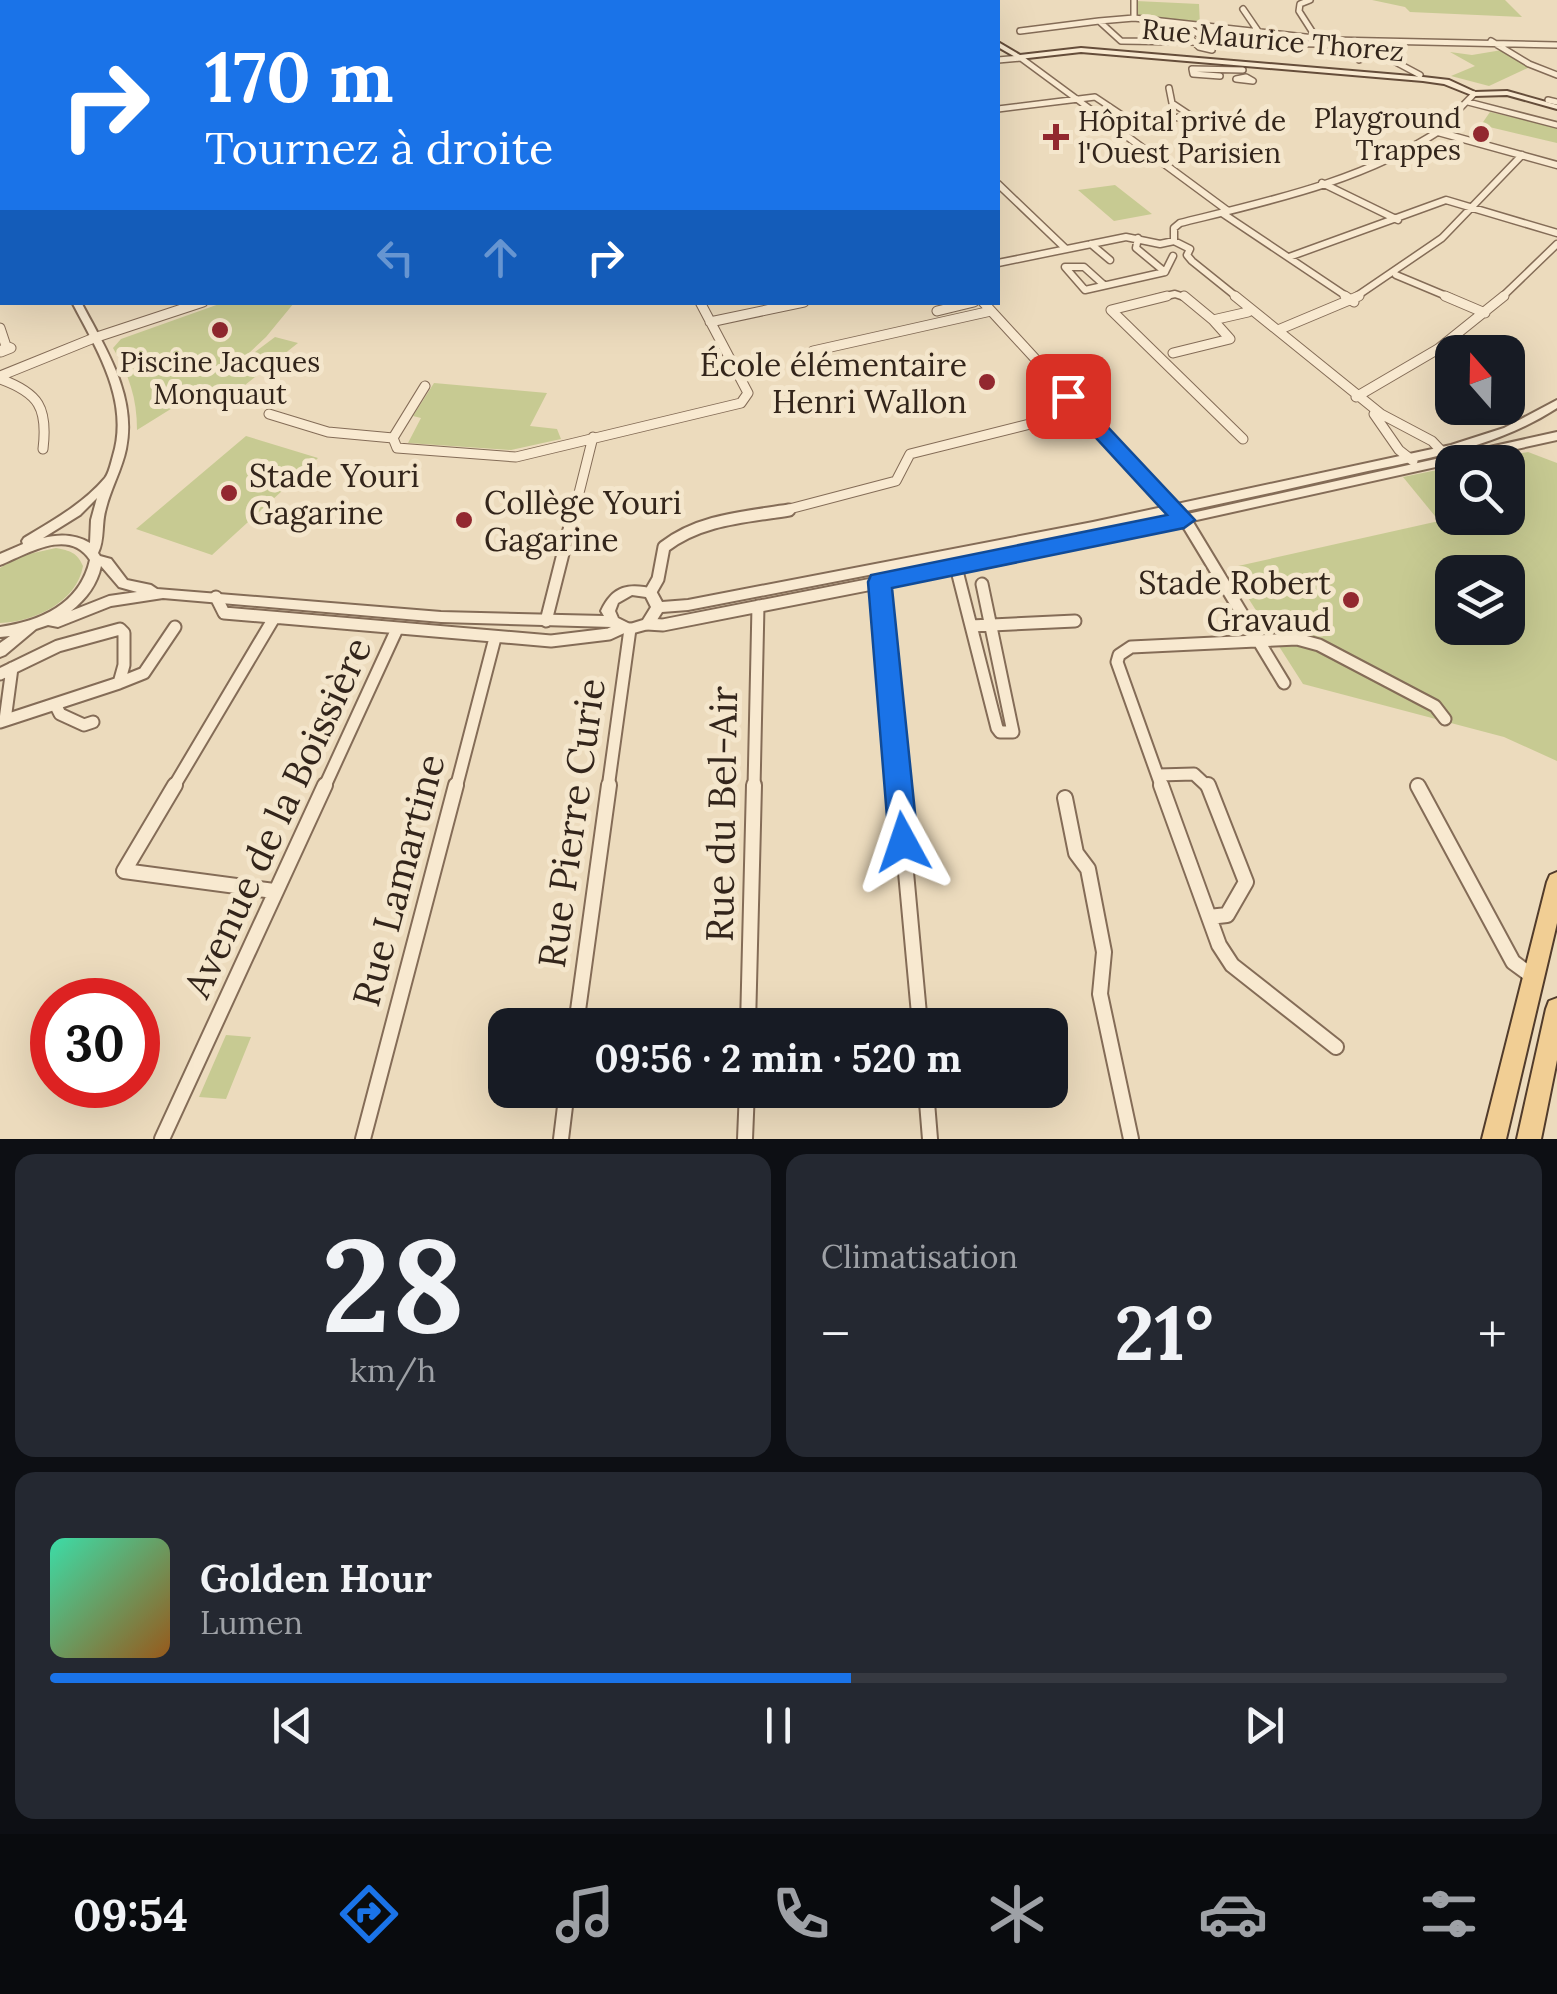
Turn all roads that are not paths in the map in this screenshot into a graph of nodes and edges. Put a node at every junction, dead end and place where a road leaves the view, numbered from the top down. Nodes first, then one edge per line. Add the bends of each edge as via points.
1 (1134, 0) edge
2 (1310, 0) edge
3 (1243, 9) dead end
4 (1134, 18) junction
5 (1099, 20) junction
6 (1189, 27) junction
7 (1258, 30) junction
8 (1020, 31) dead end
9 (1315, 36) junction
10 (1335, 39) junction
11 (1490, 40) junction
12 (1360, 43) junction
13 (1000, 44) edge
14 (1194, 44) junction
15 (1211, 44) junction
16 (1228, 44) junction
17 (1254, 44) junction
18 (1285, 44) junction
19 (1557, 45) edge
20 (1322, 47) junction
21 (1233, 50) dead end
22 (1211, 54) junction
23 (1263, 54) dead end
24 (1296, 54) dead end
25 (1015, 55) junction
26 (1000, 58) edge
27 (1326, 59) dead end
28 (1360, 60) dead end
29 (1242, 70) dead end
30 (1557, 75) edge
31 (1220, 76) dead end
32 (1421, 77) junction
33 (1466, 86) junction
34 (1169, 88) dead end
35 (1492, 92) junction
36 (1471, 98) junction
37 (1075, 99) junction
38 (1548, 100) dead end
39 (1557, 104) edge
40 (1000, 110) edge
41 (1557, 125) edge
42 (1438, 132) junction
43 (1522, 155) junction
44 (1557, 164) edge
45 (1322, 183) junction
46 (1000, 186) edge
47 (1478, 207) junction
48 (1225, 212) junction
49 (1398, 220) junction
50 (1557, 233) edge
51 (1138, 238) junction
52 (1174, 241) junction
53 (1091, 244) junction
54 (1160, 244) junction
55 (1557, 244) edge
56 (1066, 249) junction
57 (1179, 256) junction
58 (1288, 257) junction
59 (1110, 260) dead end
60 (1000, 262) edge
61 (1168, 270) junction
62 (1396, 275) junction
63 (1104, 285) junction
64 (1354, 302) junction
65 (78, 305) edge
66 (194, 305) edge
67 (702, 305) edge
68 (790, 305) edge
69 (963, 305) edge
70 (986, 305) edge
71 (991, 311) junction
72 (937, 312) dead end
73 (1248, 312) junction
74 (1485, 314) junction
75 (1213, 320) junction
76 (710, 322) junction
77 (0, 328) edge
78 (1278, 330) junction
79 (100, 337) junction
80 (6, 346) dead end
81 (812, 351) dead end
82 (1165, 355) junction
83 (0, 378) edge
84 (426, 386) dead end
85 (1357, 397) junction
86 (1556, 404) edge
87 (1082, 411) junction
88 (269, 414) dead end
89 (1557, 436) edge
90 (593, 437) junction
91 (1422, 437) junction
92 (394, 438) junction
93 (1243, 438) dead end
94 (1396, 445) junction
95 (1435, 445) edge
96 (1456, 445) edge
97 (1519, 445) edge
98 (43, 448) dead end
99 (1435, 451) edge
100 (1406, 458) junction
101 (1435, 465) edge
102 (1426, 467) junction
103 (114, 471) junction
104 (1178, 515) junction
105 (1022, 552) junction
106 (7, 554) edge
107 (95, 556) junction
108 (938, 556) junction
109 (956, 567) junction
110 (880, 582) junction
111 (982, 584) dead end
112 (162, 593) junction
113 (650, 593) junction
114 (216, 597) junction
115 (610, 605) junction
116 (758, 606) junction
117 (658, 607) junction
118 (274, 618) junction
119 (568, 620) junction
120 (546, 621) junction
121 (1074, 621) dead end
122 (40, 622) junction
123 (647, 624) junction
124 (991, 624) junction
125 (622, 626) junction
126 (971, 626) junction
127 (175, 627) dead end
128 (397, 629) junction
129 (0, 632) edge
130 (495, 638) junction
131 (1263, 643) junction
132 (0, 650) edge
133 (6, 671) edge
134 (1284, 682) dead end
135 (118, 684) junction
136 (56, 706) junction
137 (1445, 719) dead end
138 (3, 721) edge
139 (93, 722) dead end
140 (1158, 775) junction
141 (1418, 786) dead end
142 (1065, 798) dead end
143 (1557, 882) edge
144 (274, 890) junction
145 (1209, 916) junction
146 (1533, 977) junction
147 (578, 1008) edge
148 (748, 1008) edge
149 (918, 1008) edge
150 (1557, 1008) edge
151 (1336, 1047) dead end
152 (565, 1108) edge
153 (746, 1108) edge
154 (927, 1108) edge
155 (1533, 1132) edge
156 (162, 1139) edge
157 (363, 1139) edge
158 (561, 1139) edge
159 (746, 1139) edge
160 (930, 1139) edge
161 (1132, 1139) edge
162 (1494, 1139) edge

1 - 4 street
2 - 9 street via 1300,4 1300,12
3 - 7 street
4 - 5 street
4 - 6 street
5 - 8 street
5 - 14 street via 1117,41
6 - 7 street
6 - 14 street
6 - 15 street
7 - 9 street
9 - 10 street
10 - 12 street
10 - 20 street
11 - 12 street
11 - 19 street
11 - 30 street
12 - 32 street
13 - 25 main road
14 - 15 street
14 - 22 street
15 - 16 street
15 - 22 street
16 - 17 street
16 - 21 street
17 - 18 street
17 - 23 street
18 - 20 street
18 - 24 street
20 - 27 street
20 - 28 street
22 - 25 main road, Rue Maurice Thorez via 1077,45
22 - 32 main road, Rue Maurice Thorez
25 - 26 street
25 - 32 main road, Rue Maurice Thorez via 1081,50
25 - 37 street
29 - 31 street via 1192,69
32 - 33 main road, Rue Maurice Thorez
33 - 35 main road
33 - 36 main road
34 - 37 street via 1172,103 1190,115 1137,125 1099,98
35 - 36 main road
35 - 39 main road
36 - 41 street
36 - 42 street
37 - 40 street
37 - 48 street
38 - 39 street
42 - 43 street
42 - 45 street
43 - 44 street
43 - 47 street
45 - 48 street
45 - 49 street
46 - 56 street
47 - 49 street via 1446,200
47 - 50 street
47 - 62 street
48 - 52 street via 1176,225
48 - 58 street
49 - 58 street
51 - 53 street
51 - 54 street
51 - 61 street via 1136,248
52 - 54 street
52 - 57 street via 1190,249
53 - 56 street
53 - 59 street
54 - 57 street
55 - 74 street
56 - 60 street
57 - 61 street
57 - 73 street
57 - 78 street
58 - 64 street
61 - 63 street
62 - 64 street
62 - 74 street
63 - 63 street via 1085,290 1064,267 1084,267
64 - 78 street
65 - 79 street
66 - 79 street
67 - 76 street
68 - 76 street
69 - 72 street
70 - 71 street
71 - 81 street
71 - 87 street
73 - 75 street
73 - 85 street
74 - 85 street
75 - 82 street via 1230,338
75 - 82 street via 1180,294 1111,310
76 - 90 street via 748,393 741,403
77 - 80 street
78 - 85 street
79 - 83 street
79 - 103 street via 122,402
82 - 93 street
83 - 98 street via 41,399 48,419
84 - 92 street
85 - 91 street
85 - 94 street
86 - 96 street via 1521,426
87 - 104 street
87 - 113 street via 910,454 896,482 682,534 664,547
88 - 92 street via 328,432
89 - 97 street
90 - 92 street via 516,457 400,449
90 - 120 street
91 - 94 street via 1403,436
91 - 95 street
94 - 100 street
99 - 100 street
100 - 102 street
100 - 104 street
101 - 102 street
102 - 104 street
103 - 106 street via 76,512
103 - 107 street via 98,514
104 - 105 street
104 - 108 street
104 - 131 street
105 - 108 street
105 - 109 street
106 - 107 street via 64,540 82,543
107 - 112 street via 122,584
107 - 122 street via 90,584
108 - 117 street
109 - 110 street
109 - 126 street
110 - 116 street
110 - 149 street
111 - 124 street
112 - 114 street
112 - 122 street
113 - 115 street via 630,590
113 - 117 street
114 - 118 street via 224,612
114 - 120 street
115 - 119 street
115 - 125 street
116 - 123 street
116 - 148 street, Rue du Bel-Air
117 - 123 street
118 - 128 street
118 - 144 street via 124,871
119 - 120 street
119 - 125 street
121 - 124 street
122 - 129 street
122 - 132 street
123 - 125 street
124 - 126 street
124 - 126 street via 1013,732 997,728
125 - 130 street via 565,640
125 - 147 street, Rue Pierre Curie
127 - 135 street via 144,673
128 - 130 street
128 - 144 street, Avenue de la Boissière
130 - 157 street, Rue Lamartine
131 - 134 street
131 - 137 street via 1297,639 1318,646 1435,706
131 - 140 street via 1122,650 1117,662
133 - 135 street via 120,629
133 - 138 street
135 - 136 street
136 - 138 street
136 - 139 street via 60,714
140 - 145 street
140 - 145 street via 1194,774 1208,782 1246,882 1226,915
141 - 146 street via 1512,962
142 - 161 street via 1076,853 1088,868 1104,952 1100,994
143 - 146 main road
144 - 156 street, Avenue de la Boissière
145 - 151 street via 1232,964
146 - 162 main road
150 - 155 main road
152 - 158 street
153 - 159 street
154 - 160 street

